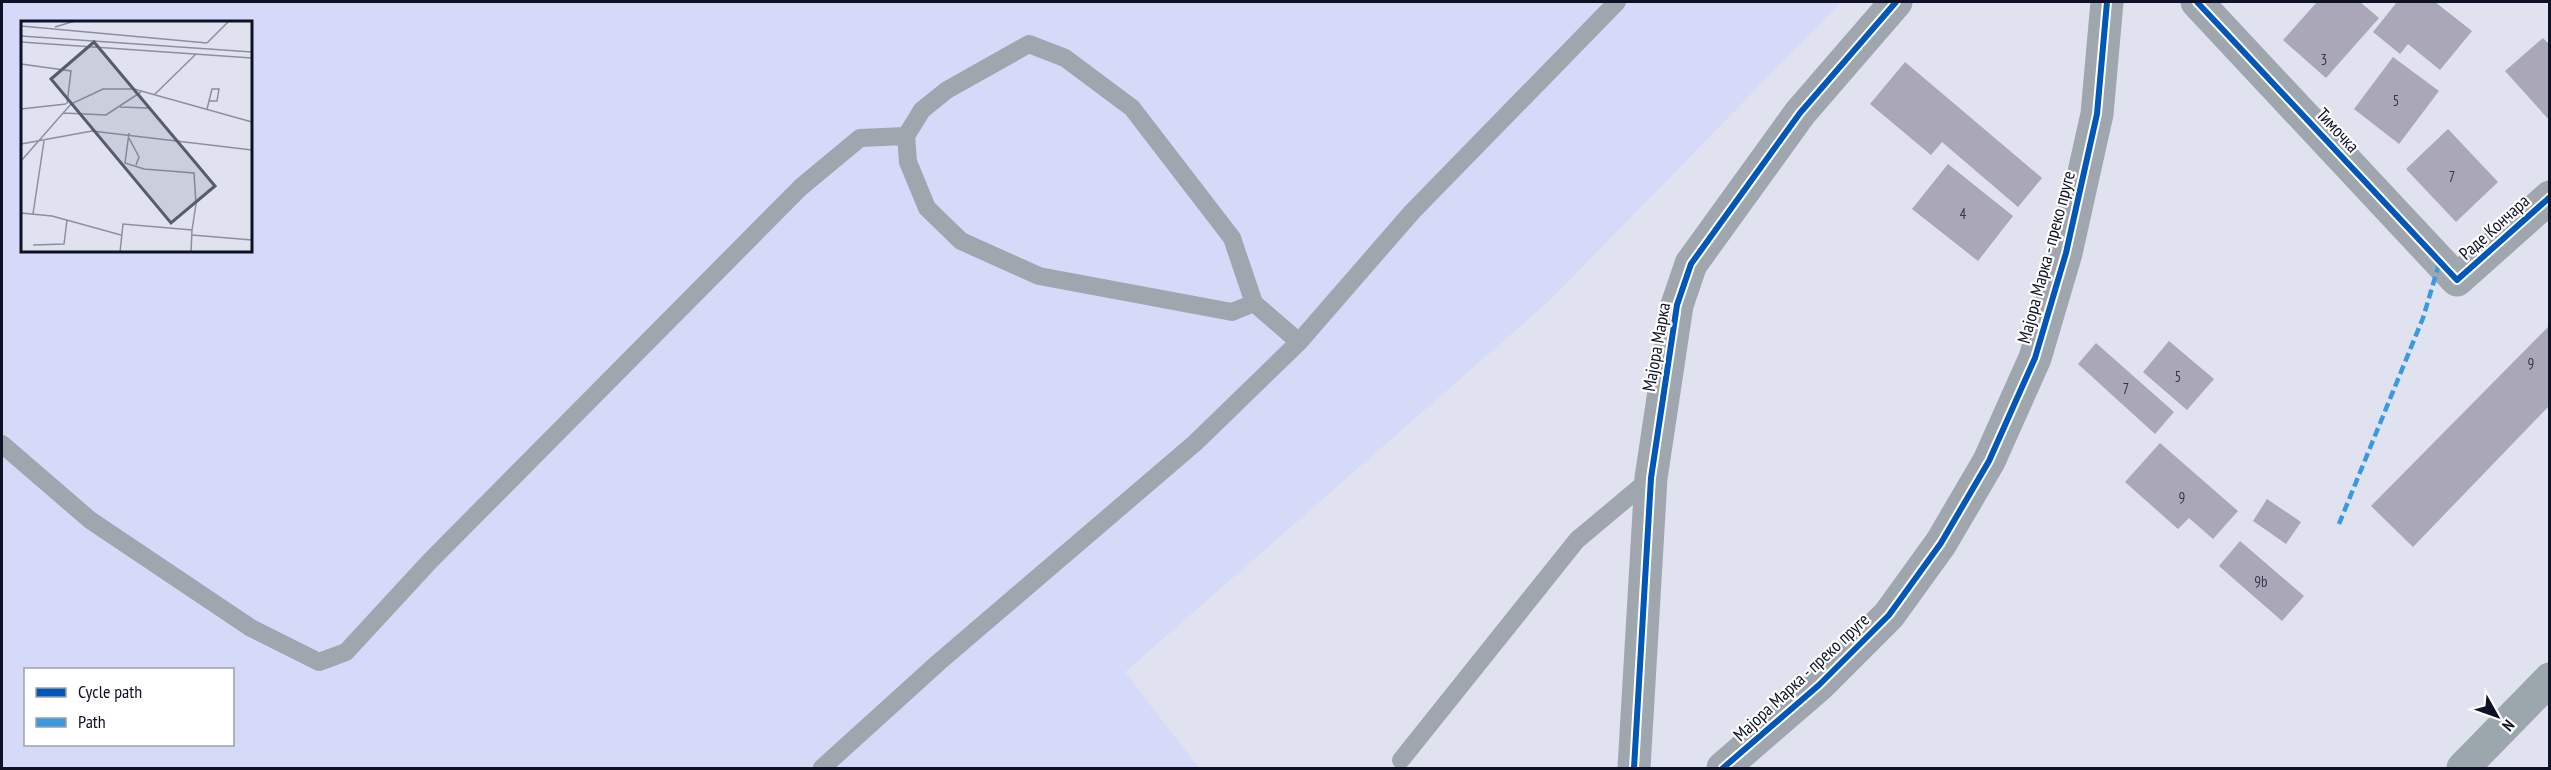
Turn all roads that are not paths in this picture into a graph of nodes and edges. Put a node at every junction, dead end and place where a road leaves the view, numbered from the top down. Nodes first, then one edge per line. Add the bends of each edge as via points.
1 (1617, 2) edge
2 (1896, 2) edge
3 (2107, 2) edge
4 (2197, 2) edge
5 (906, 136) junction
6 (2550, 197) edge
7 (2457, 280) joint
8 (1254, 303) junction
9 (1299, 342) junction
10 (2, 444) edge
11 (1651, 478) junction
12 (2550, 679) edge
13 (1401, 760) dead end
14 (822, 768) edge
15 (1634, 768) edge
16 (1723, 768) edge
17 (2463, 768) edge

1 - 9 lane via 1412,213
2 - 11 street, Мајора Марка via 1800,113 1691,264 1677,305
3 - 16 street, Мајора Марка - преко пруге via 2097,114 2067,253 2035,358 1989,461 1941,543 1889,615 1819,685
4 - 7 street, Тимочка
5 - 8 lane via 908,162 927,208 962,241 1039,276 1232,312
5 - 8 lane via 922,110 946,90 1029,44 1065,58 1131,108 1232,238
5 - 10 lane via 860,138 801,187 430,561 346,652 319,663 251,628 90,520
6 - 7 street, Раде Кончара
8 - 9 lane
9 - 14 lane via 1195,443 939,662
11 - 13 lane via 1577,540
11 - 15 street, Мајора Марка
12 - 17 highway

